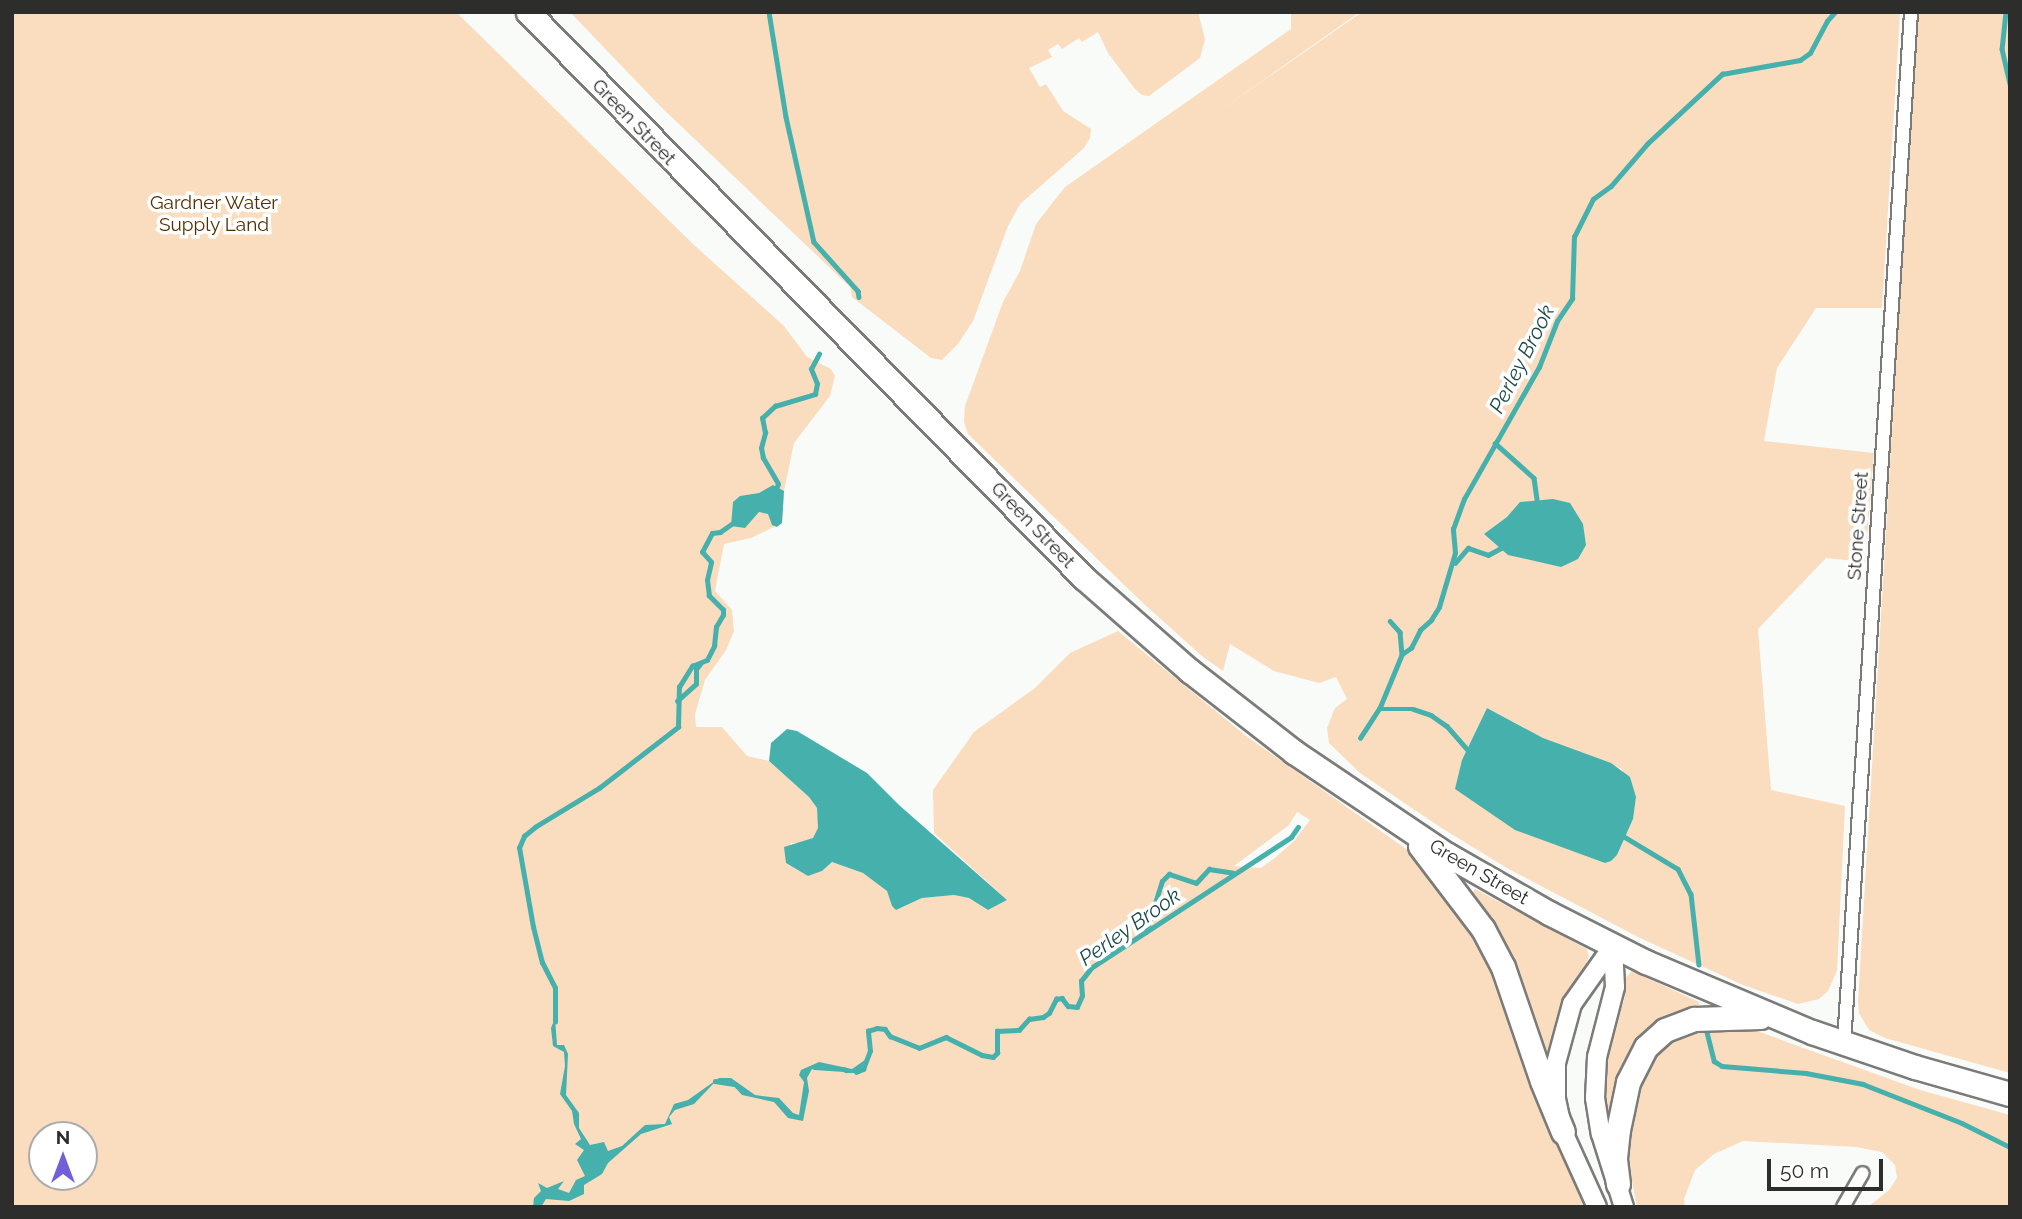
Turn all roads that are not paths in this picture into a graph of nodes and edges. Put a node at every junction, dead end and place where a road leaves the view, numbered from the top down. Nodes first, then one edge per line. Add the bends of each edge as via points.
1 (528, 12) edge
2 (1911, 12) edge
3 (1404, 828) junction
4 (1613, 946) junction
5 (1776, 1018) junction
6 (1844, 1043) junction
7 (2010, 1094) edge
8 (1563, 1132) junction
9 (1863, 1172) dead end
10 (1621, 1196) edge
11 (1597, 1207) edge
12 (1843, 1207) edge

1 - 3 highway, Green Street via 1084,578 1245,715
2 - 6 street, Stone Street
3 - 4 highway, Green Street
3 - 8 highway via 1461,897 1497,954
4 - 5 highway, Green Street
4 - 8 street via 1580,990 1563,1027 1555,1084
4 - 10 street via 1615,987 1594,1087 1601,1134
5 - 6 highway, Green Street
5 - 10 highway via 1694,1019 1653,1039 1634,1066 1626,1090 1616,1144
6 - 7 highway, Green Street
8 - 11 street
9 - 12 street

